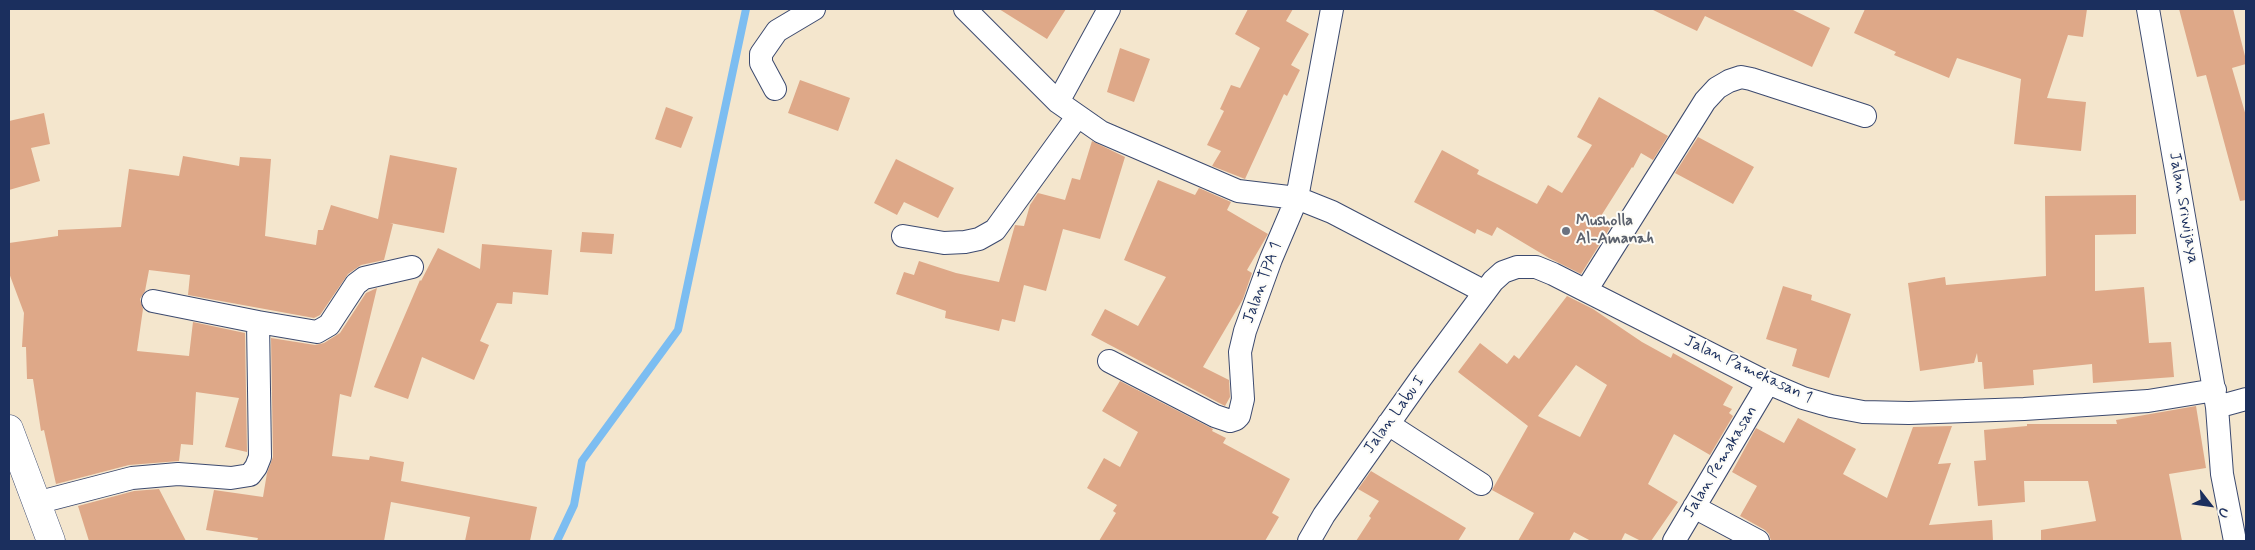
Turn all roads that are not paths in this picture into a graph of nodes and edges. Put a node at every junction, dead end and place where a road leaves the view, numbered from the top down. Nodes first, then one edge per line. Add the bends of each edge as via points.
1 (781, 9) edge
2 (814, 9) edge
3 (965, 9) edge
4 (1109, 9) edge
5 (1332, 9) edge
6 (2148, 9) edge
7 (777, 31) junction
8 (775, 89) dead end
9 (1058, 102) junction
10 (1865, 116) dead end
11 (1077, 117) junction
12 (1297, 198) junction
13 (903, 236) dead end
14 (412, 267) dead end
15 (1587, 289) junction
16 (1485, 292) junction
17 (153, 301) dead end
18 (258, 322) junction
19 (1108, 361) dead end
20 (1768, 382) junction
21 (2216, 399) junction
22 (2246, 399) edge
23 (1388, 424) junction
24 (11, 442) edge
25 (1481, 484) dead end
26 (36, 503) junction
27 (1694, 507) junction
28 (51, 541) edge
29 (1309, 541) edge
30 (1674, 541) edge
31 (1758, 541) edge
32 (2235, 541) edge

1 - 7 street
2 - 7 street
3 - 9 street
4 - 9 street
5 - 12 street, Jalan TPA 1
6 - 21 street, Jalan Sriwijaya
7 - 8 street via 760,54
9 - 11 street
10 - 15 street via 1741,77 1717,88 1705,101
11 - 12 street via 1101,132 1238,191
11 - 13 street via 995,230 965,242 944,243
12 - 16 street via 1332,212
12 - 19 street, Jalan TPA 1 via 1245,331 1240,360 1242,405 1236,420 1215,416
14 - 18 street via 364,278 356,284 329,325 317,332
15 - 16 street, Jalan Pamekasan 1 via 1536,267 1517,266 1503,272
15 - 20 street, Jalan Pamekasan 1
16 - 23 street, Jalan Labu I
17 - 18 street
18 - 26 street via 260,457 250,474 231,478 178,474 140,477
20 - 21 street, Jalan Pamekasan 1 via 1803,398 1864,412
20 - 27 street, Jalan Pemakasan
21 - 22 street
21 - 32 street, Jalan Sriwijaya via 2222,474
23 - 25 street
23 - 29 street, Jalan Labu I
24 - 26 street
26 - 28 street
27 - 30 street, Jalan Pemakasan
27 - 31 street

